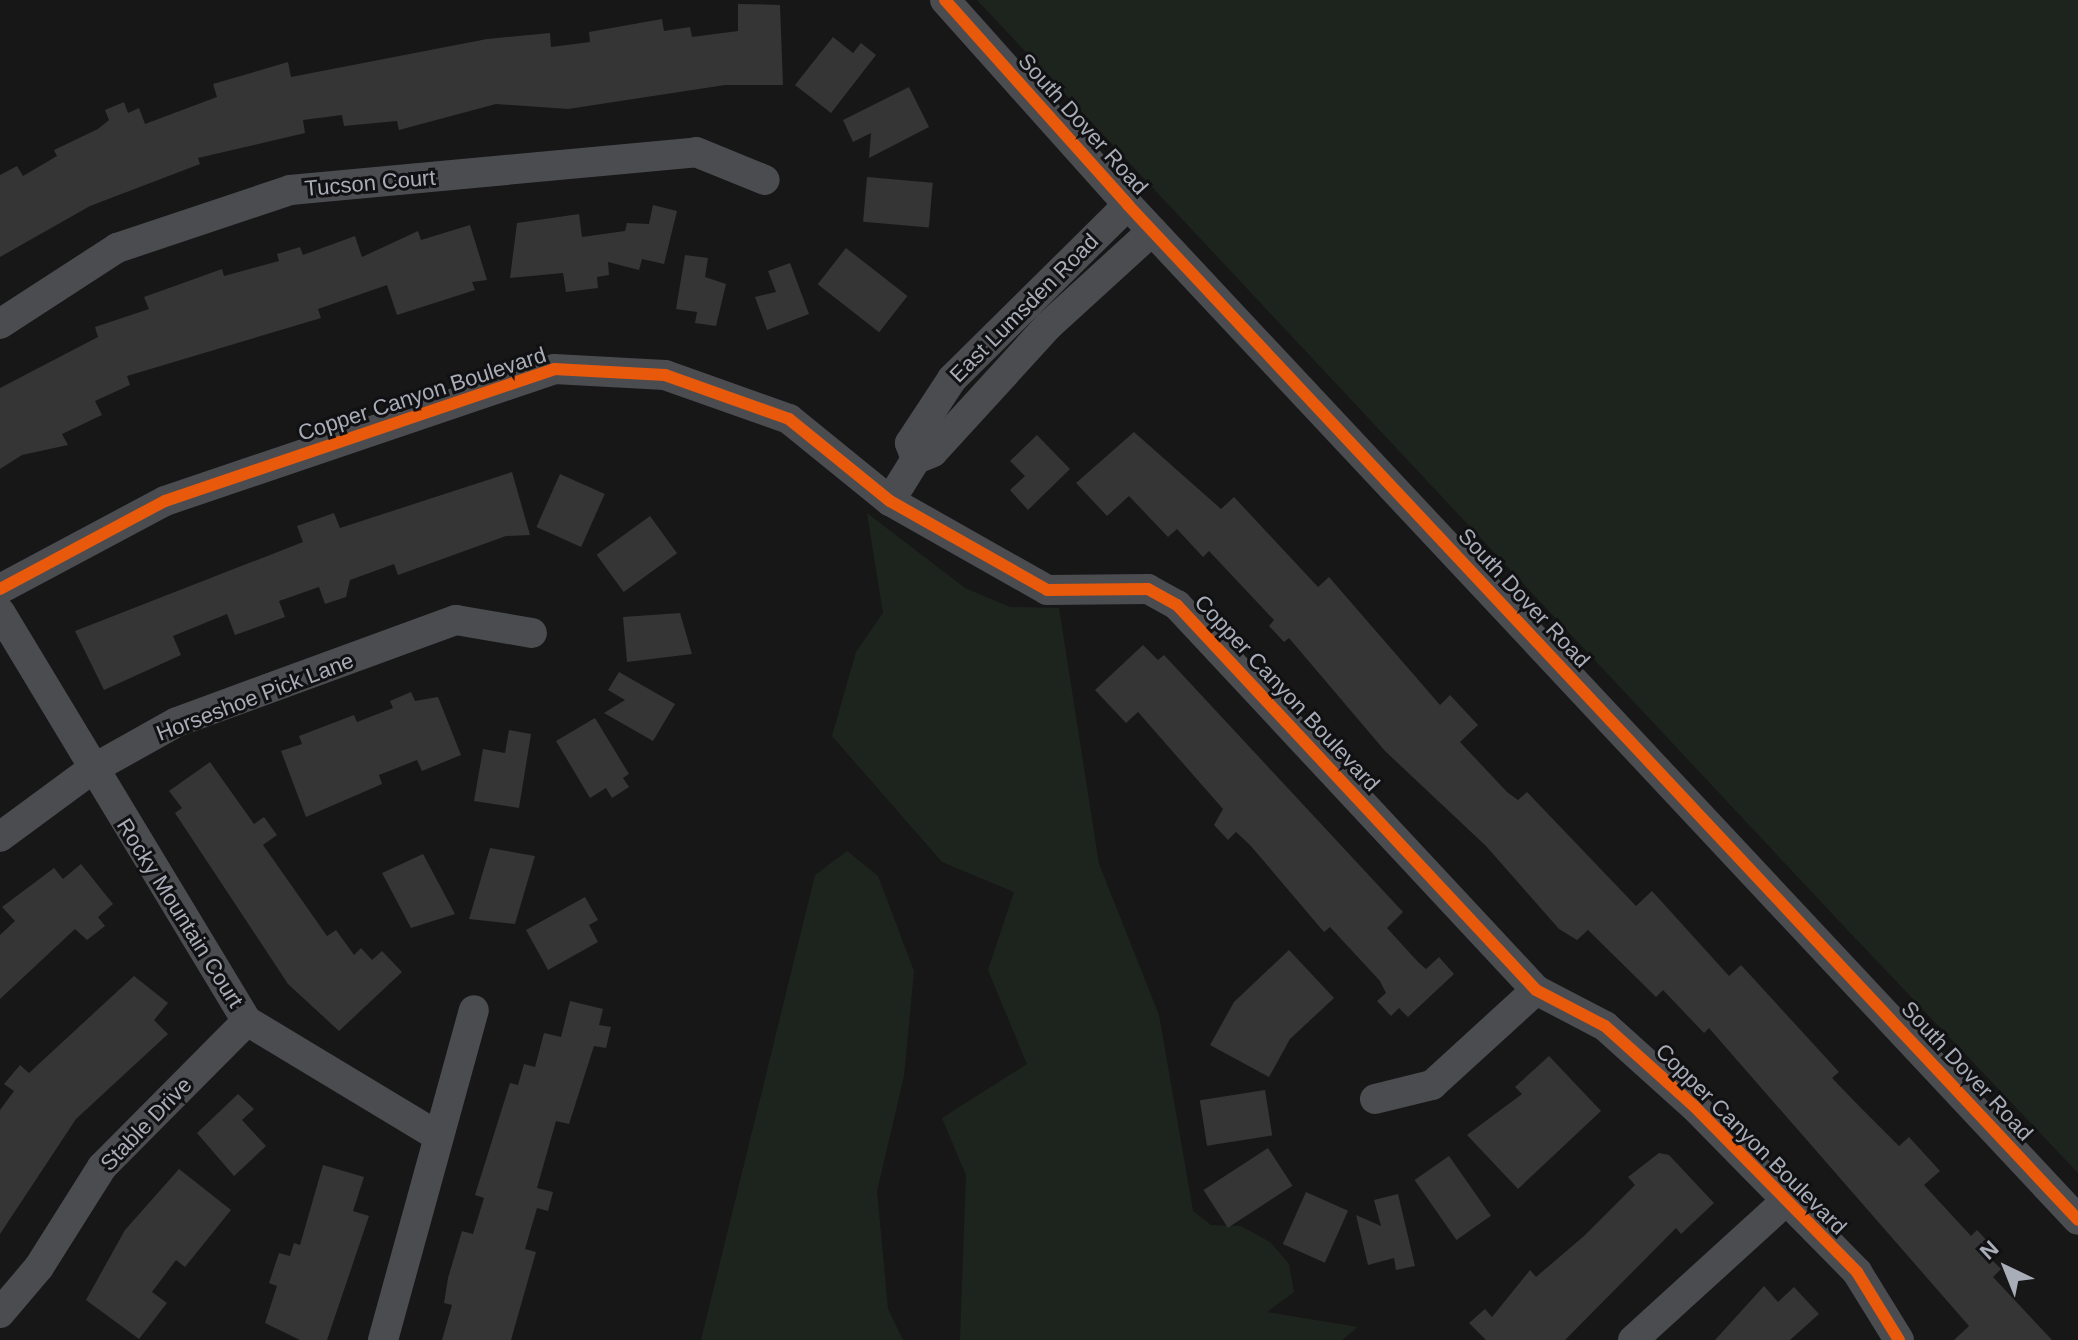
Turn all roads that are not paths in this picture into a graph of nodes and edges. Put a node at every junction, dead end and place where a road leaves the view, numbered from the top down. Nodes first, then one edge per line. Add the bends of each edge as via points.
1 (945, 0) edge
2 (765, 180) dead end
3 (1128, 205) junction
4 (1152, 231) junction
5 (0, 324) edge
6 (916, 459) junction
7 (890, 501) junction
8 (0, 589) edge
9 (0, 612) edge
10 (532, 633) dead end
11 (91, 770) junction
12 (0, 837) edge
13 (1536, 990) junction
14 (474, 1010) dead end
15 (247, 1021) junction
16 (1375, 1099) dead end
17 (438, 1136) junction
18 (1786, 1201) junction
19 (2078, 1220) edge
20 (0, 1313) edge
21 (383, 1340) edge
22 (1633, 1340) edge
23 (1899, 1340) edge

1 - 3 street, South Dover Road
2 - 5 street, Tucson Court via 696,152 290,190 117,248
3 - 4 street, South Dover Road
3 - 6 street, East Lumsden Road via 952,379 910,443
4 - 6 street, East Lumsden Road via 1048,326 933,452
4 - 19 street, South Dover Road
6 - 7 street, East Lumsden Road
7 - 8 street, Copper Canyon Boulevard via 789,419 665,375 554,369 165,501
7 - 13 street, Copper Canyon Boulevard via 1047,590 1148,589 1177,605
9 - 11 street, Rocky Mountain Court
10 - 11 street, Horseshoe Pick Lane via 456,620 177,722
11 - 12 street, Horseshoe Pick Lane
11 - 15 street, Rocky Mountain Court
13 - 16 street via 1432,1085
13 - 18 street, Copper Canyon Boulevard via 1605,1026
14 - 17 street
15 - 17 street, Rocky Mountain Court
15 - 20 street, Stable Drive via 102,1167 39,1267
17 - 21 street
18 - 22 street
18 - 23 street, Copper Canyon Boulevard via 1857,1272

